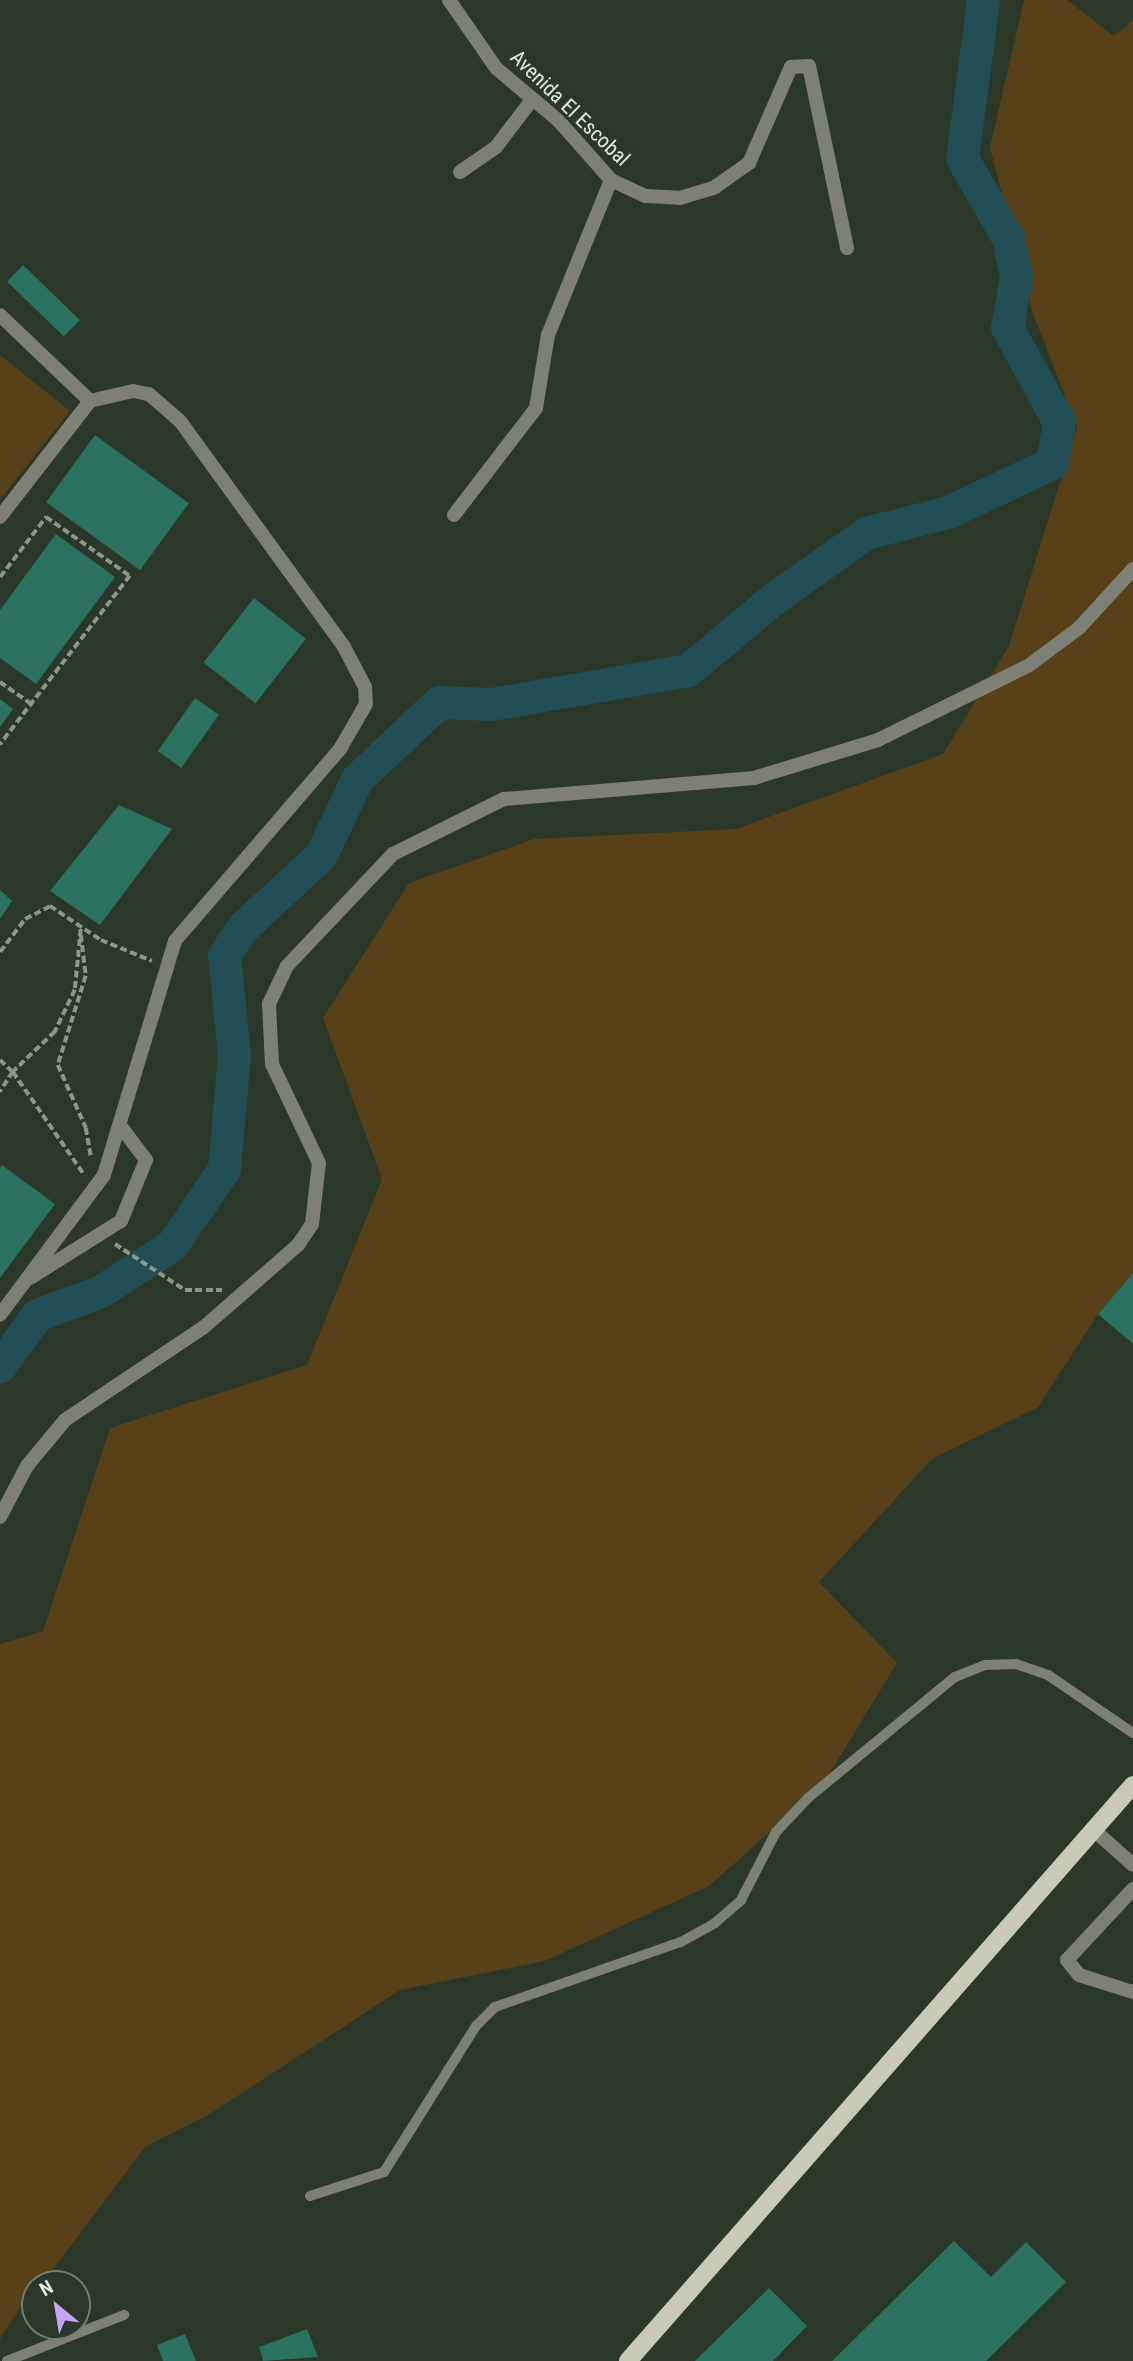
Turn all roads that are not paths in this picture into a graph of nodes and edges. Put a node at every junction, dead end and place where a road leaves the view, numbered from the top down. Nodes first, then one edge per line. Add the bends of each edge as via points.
1 (449, 0) edge
2 (531, 101) junction
3 (460, 172) dead end
4 (611, 180) junction
5 (847, 248) dead end
6 (0, 315) edge
7 (90, 401) junction
8 (454, 515) dead end
9 (0, 517) edge
10 (1133, 569) edge
11 (122, 1128) junction
12 (20, 1284) junction
13 (0, 1315) edge
14 (0, 1517) edge
15 (1133, 1733) edge
16 (1133, 1786) edge
17 (1094, 1830) junction
18 (1133, 1865) edge
19 (1133, 1889) edge
20 (1133, 1992) edge
21 (310, 2196) dead end
22 (124, 2315) dead end
23 (7, 2361) edge
24 (628, 2361) edge

1 - 2 street, Avenida El Escobal via 496,68
2 - 3 street via 496,147
2 - 4 street, Avenida El Escobal via 585,147
4 - 5 street, Avenida El Escobal via 646,196 680,198 715,187 749,163 791,67 801,63 815,73
4 - 8 street via 548,335 536,408
6 - 7 street
7 - 9 street
7 - 11 street via 133,391 164,404 344,647 365,687 366,704 340,749 183,930 164,963
10 - 14 street via 1079,628 1028,666 878,740 754,778 504,799 393,854 287,966 269,1004 272,1064 319,1163 321,1184 298,1245 204,1327 65,1420 27,1466
11 - 12 street via 92,1194
11 - 12 street via 146,1160 121,1221
12 - 13 street
15 - 21 lane via 1048,1675 1016,1664 985,1665 956,1677 808,1798 776,1832 741,1900 715,1923 681,1942 495,2007 476,2026 384,2172
16 - 17 main road
17 - 18 street
17 - 24 main road
19 - 20 street via 1068,1960 1071,1971
22 - 23 lane

